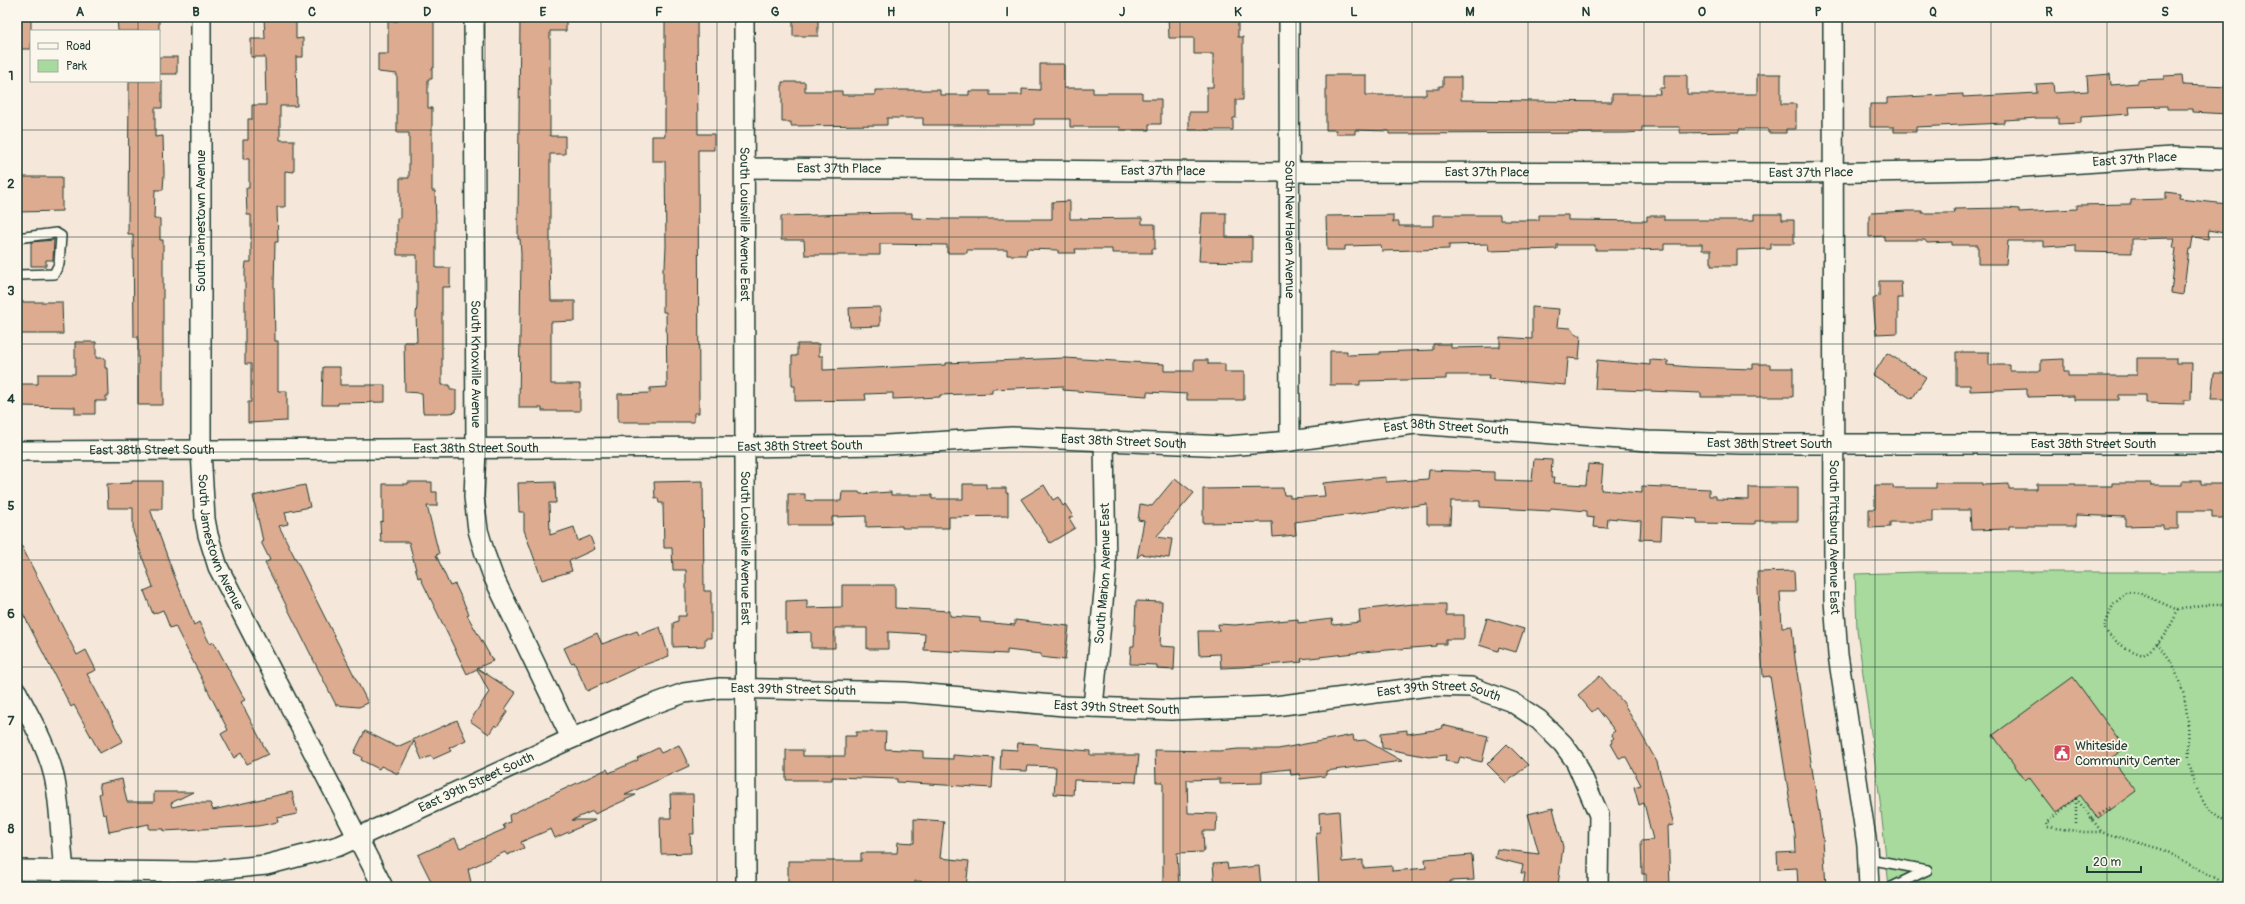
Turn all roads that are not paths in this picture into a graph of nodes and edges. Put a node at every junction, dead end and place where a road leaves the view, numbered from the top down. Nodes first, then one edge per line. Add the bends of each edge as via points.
1 (201, 17) edge
2 (474, 17) edge
3 (744, 17) edge
4 (1289, 17) edge
5 (1833, 17) edge
6 (2228, 159) edge
7 (745, 168) junction
8 (1288, 172) junction
9 (1833, 172) junction
10 (17, 238) edge
11 (17, 275) edge
12 (1104, 440) junction
13 (1290, 442) junction
14 (1834, 444) junction
15 (2228, 444) edge
16 (745, 447) junction
17 (476, 449) junction
18 (17, 451) edge
19 (201, 451) junction
20 (745, 690) junction
21 (17, 692) edge
22 (1093, 707) junction
23 (571, 738) junction
24 (357, 838) junction
25 (1868, 860) junction
26 (17, 870) edge
27 (64, 870) junction
28 (383, 887) edge
29 (746, 887) edge
30 (1598, 887) edge
31 (1869, 887) edge
32 (1892, 887) edge

1 - 19 street, South Jamestown Avenue
2 - 17 street, South Knoxville Avenue
3 - 7 street, South Louisville Avenue East
4 - 8 street, South New Haven Avenue
5 - 9 street, South Pittsburg Avenue East
6 - 9 street, East 37th Place via 2172,157 1980,170
7 - 8 street, East 37th Place
7 - 16 street, South Louisville Avenue East
8 - 9 street, East 37th Place
8 - 13 street, South New Haven Avenue
9 - 14 street, South Pittsburg Avenue East
10 - 11 lane via 56,233 61,236 59,264 54,274
12 - 13 street, East 38th Street South via 1220,446
12 - 16 street, East 38th Street South via 1012,437 886,445
12 - 22 street, South Marion Avenue East via 1106,571
13 - 14 street, East 38th Street South via 1415,424 1648,441
14 - 15 street, East 38th Street South
14 - 25 street, South Pittsburg Avenue East via 1834,600 1838,655 1845,711 1859,784
16 - 17 street, East 38th Street South
16 - 20 street, South Louisville Avenue East
17 - 19 street, East 38th Street South
17 - 23 street, South Knoxville Avenue via 474,497 478,530 485,554 493,576
18 - 19 street, East 38th Street South
19 - 24 street, South Jamestown Avenue via 208,535 218,567
20 - 22 street, East 39th Street South via 921,693
20 - 23 street, East 39th Street South via 720,688 684,693
20 - 29 street, South Louisville Avenue East
21 - 27 street via 41,739 54,774
22 - 30 street, East 39th Street South via 1170,710 1275,706 1429,686 1471,688 1512,702 1539,720 1563,744 1576,762 1599,815
23 - 24 street, East 39th Street South
24 - 27 street, East 39th Street South via 339,846 266,865 197,872
24 - 28 street, South Jamestown Avenue
25 - 31 street, South Pittsburg Avenue East
25 - 32 lane via 1927,870
26 - 27 street, East 39th Street South

